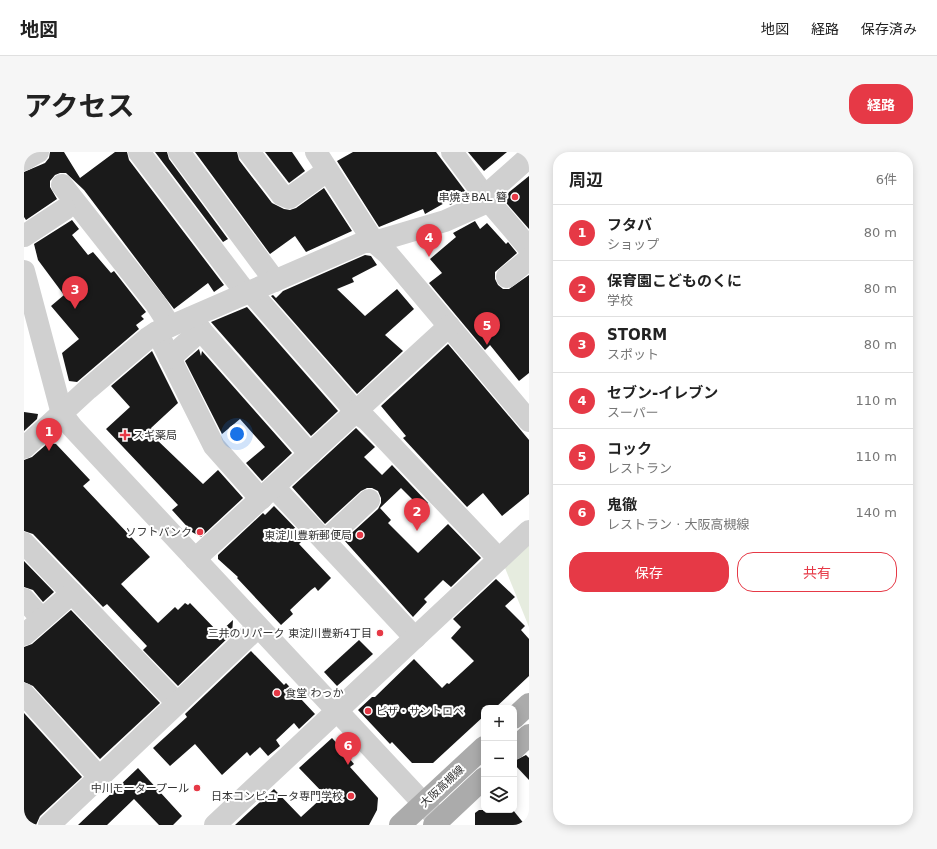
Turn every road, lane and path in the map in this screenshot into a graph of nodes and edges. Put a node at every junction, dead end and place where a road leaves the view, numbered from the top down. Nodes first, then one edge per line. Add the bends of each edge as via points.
1 (38, 152) edge
2 (139, 152) edge
3 (179, 152) edge
4 (249, 152) edge
5 (452, 152) edge
6 (529, 157) edge
7 (326, 159) edge
8 (24, 160) edge
9 (62, 185) dead end
10 (487, 199) junction
11 (65, 209) dead end
12 (24, 236) edge
13 (374, 242) junction
14 (529, 248) edge
15 (529, 258) edge
16 (24, 271) edge
17 (507, 277) dead end
18 (275, 281) junction
19 (248, 292) junction
20 (449, 326) junction
21 (179, 327) junction
22 (32, 333) edge
23 (170, 358) junction
24 (356, 412) junction
25 (62, 414) junction
26 (529, 421) edge
27 (24, 448) edge
28 (310, 454) junction
29 (268, 493) junction
30 (369, 500) dead end
31 (529, 531) edge
32 (325, 541) junction
33 (24, 543) edge
34 (196, 559) junction
35 (499, 559) junction
36 (72, 593) junction
37 (24, 599) edge
38 (42, 619) junction
39 (258, 627) junction
40 (24, 635) edge
41 (415, 638) junction
42 (24, 694) edge
43 (177, 703) junction
44 (529, 704) edge
45 (337, 711) junction
46 (517, 715) edge
47 (529, 735) edge
48 (517, 746) edge
49 (481, 750) edge
50 (99, 777) junction
51 (481, 781) edge
52 (423, 803) junction
53 (439, 824) edge
54 (49, 825) edge
55 (215, 825) edge
56 (400, 825) edge

1 - 8 street
2 - 19 street
3 - 18 street
4 - 7 street via 282,195 289,198
5 - 10 street
6 - 10 street via 493,189
7 - 13 street
9 - 21 street via 156,304
10 - 13 street via 481,205 445,221
10 - 14 street
11 - 12 street
13 - 18 street via 364,242
13 - 20 street via 388,254
15 - 17 street
16 - 22 street
18 - 19 street
19 - 21 street
19 - 24 street
20 - 24 street
20 - 26 street
21 - 23 street
21 - 23 street
21 - 25 street via 148,338
21 - 28 street
22 - 25 street
23 - 29 street via 214,446
24 - 28 street
24 - 35 street via 367,420
25 - 27 street
25 - 34 street
28 - 29 street
29 - 32 street
29 - 34 street
30 - 32 street
31 - 35 street
32 - 41 street
33 - 36 street
34 - 39 street
35 - 41 street
36 - 38 street
36 - 43 street
37 - 38 street
38 - 40 street
39 - 43 street
39 - 45 street
41 - 45 street
42 - 50 street
43 - 50 street
44 - 46 main road
45 - 52 street
45 - 55 street
47 - 48 main road
49 - 52 main road, 大阪高槻線
50 - 54 street
51 - 53 main road, 大阪高槻線
52 - 53 street
52 - 56 main road, 大阪高槻線

